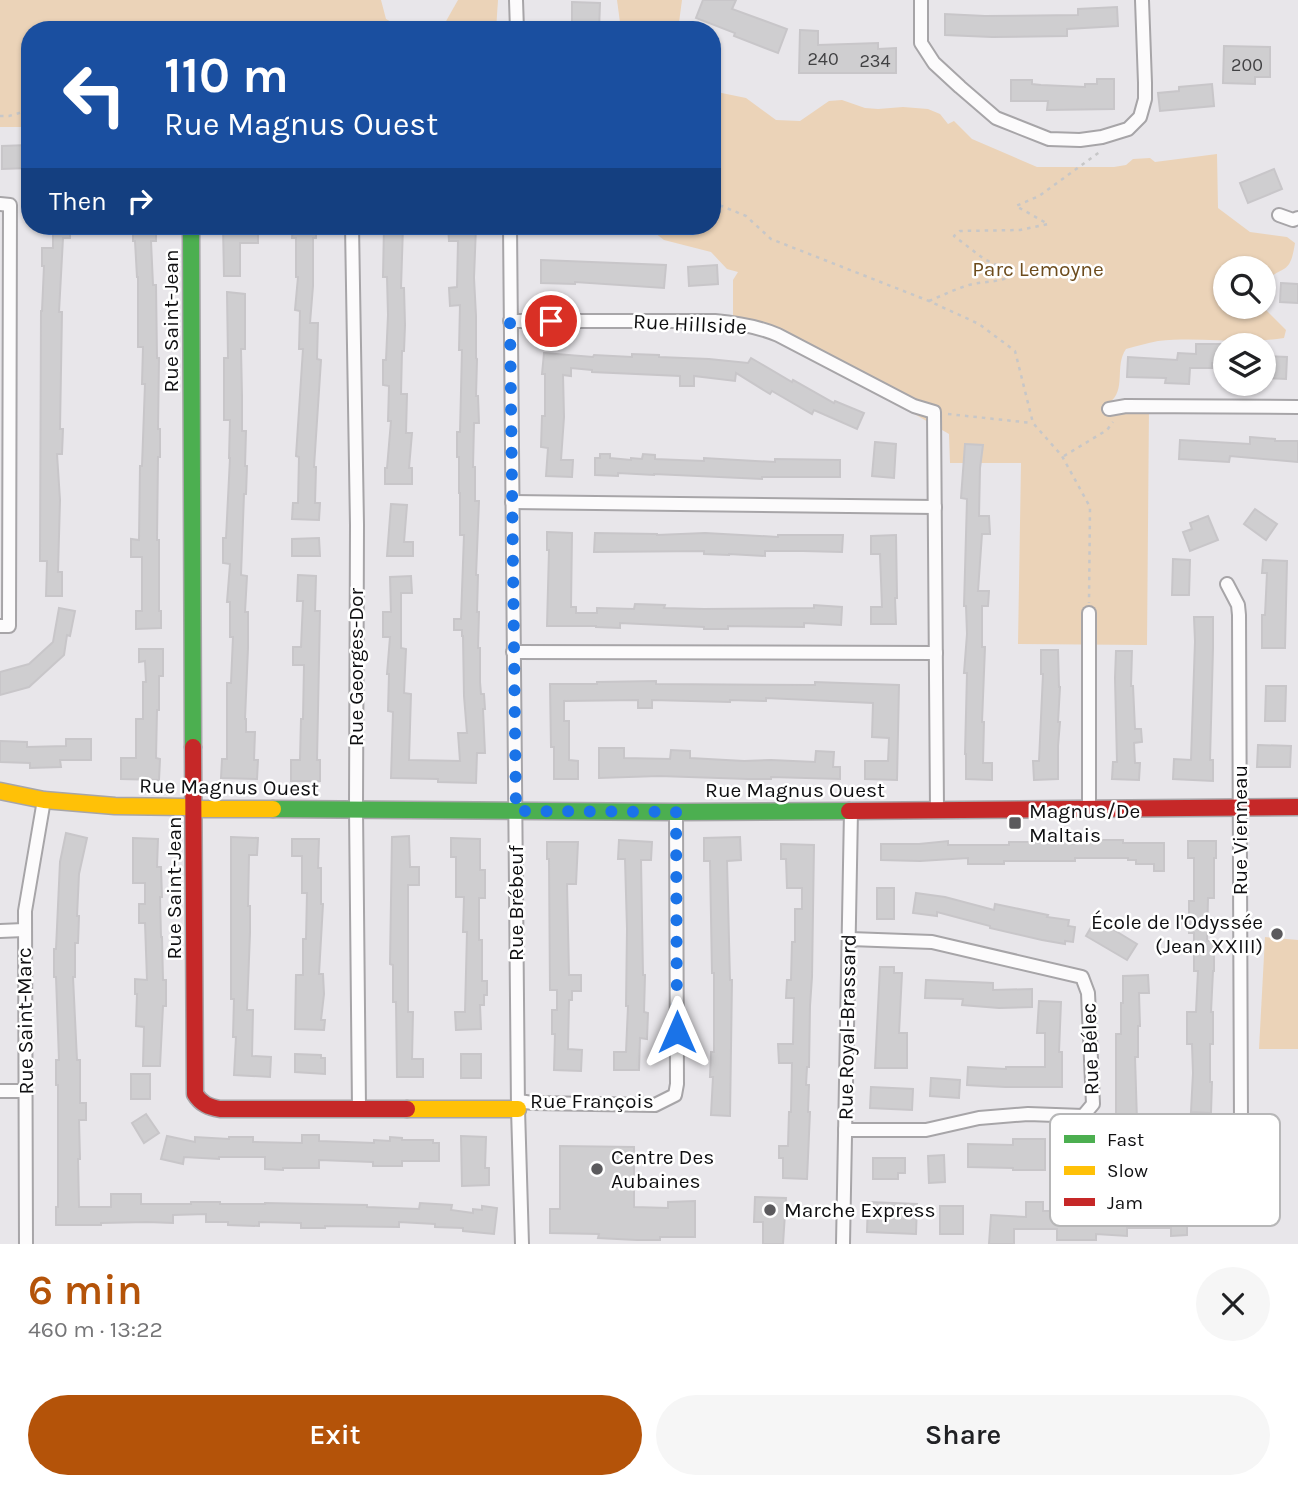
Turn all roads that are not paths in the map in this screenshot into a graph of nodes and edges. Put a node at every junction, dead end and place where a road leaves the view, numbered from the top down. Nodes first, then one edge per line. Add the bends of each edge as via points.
1 (516, 0) edge
2 (921, 0) edge
3 (1142, 0) edge
4 (517, 21) edge
5 (0, 204) edge
6 (1279, 215) dead end
7 (1298, 218) edge
8 (191, 235) edge
9 (352, 235) edge
10 (509, 235) edge
11 (510, 321) junction
12 (1298, 407) edge
13 (1109, 408) dead end
14 (512, 502) junction
15 (935, 507) junction
16 (1227, 584) dead end
17 (1089, 613) road end
18 (0, 626) edge
19 (513, 652) junction
20 (936, 653) junction
21 (0, 792) edge
22 (44, 800) junction
23 (1240, 807) junction
24 (1298, 807) edge
25 (194, 809) junction
26 (356, 809) junction
27 (1089, 809) junction
28 (937, 810) junction
29 (516, 811) junction
30 (851, 811) junction
31 (676, 812) junction
32 (24, 930) junction
33 (0, 931) edge
34 (850, 939) junction
35 (0, 1091) edge
36 (26, 1091) junction
37 (518, 1105) junction
38 (359, 1108) junction
39 (1085, 1114) edge
40 (1241, 1114) edge
41 (1050, 1115) edge
42 (845, 1130) junction
43 (26, 1244) edge
44 (522, 1244) edge
45 (844, 1244) edge

1 - 4 street
2 - 3 street via 921,43 934,63 996,118 1049,139 1080,140 1128,129 1140,117 1145,99
5 - 18 street via 10,205 10,232 9,626
6 - 7 street
8 - 25 street, Rue Saint-Jean
9 - 26 street, Rue Georges-Dor
10 - 11 street, Rue Brébeuf
11 - 14 street, Rue Brébeuf
11 - 15 street, Rue Hillside via 715,321 746,324 778,335 934,412
12 - 13 street
14 - 15 street
14 - 19 street, Rue Brébeuf
15 - 20 street
16 - 23 street, Rue Vienneau via 1239,615
17 - 27 street
19 - 20 street
19 - 29 street, Rue Brébeuf
20 - 28 street
21 - 22 street, Rue Magnus Ouest
22 - 25 street, Rue Magnus Ouest
22 - 32 street, Rue Saint-Marc
23 - 24 street, Rue Magnus Ouest
23 - 27 street, Rue Magnus Ouest
23 - 40 street, Rue Vienneau
25 - 26 street, Rue Magnus Ouest
25 - 38 street, Rue Saint-Jean via 198,1101 220,1109
26 - 29 street, Rue Magnus Ouest
26 - 38 street, Rue Georges-Dor
27 - 28 street, Rue Magnus Ouest
28 - 30 street, Rue Magnus Ouest
29 - 31 street, Rue Magnus Ouest
29 - 37 street, Rue Brébeuf
30 - 31 street, Rue Magnus Ouest
30 - 34 street, Rue Royal-Brassard
31 - 37 street, Rue François via 675,1095 655,1105
32 - 33 street
32 - 36 street, Rue Saint-Marc
34 - 39 street, Rue Bélec via 932,942 1082,977 1088,993 1093,1104
34 - 42 street, Rue Royal-Brassard
35 - 36 street
36 - 43 street, Rue Saint-Marc
37 - 38 street, Rue Saint-Jean
37 - 44 street, Rue Brébeuf
41 - 42 street, Rue Bélec via 979,1118 926,1130
42 - 45 street, Rue Royal-Brassard

